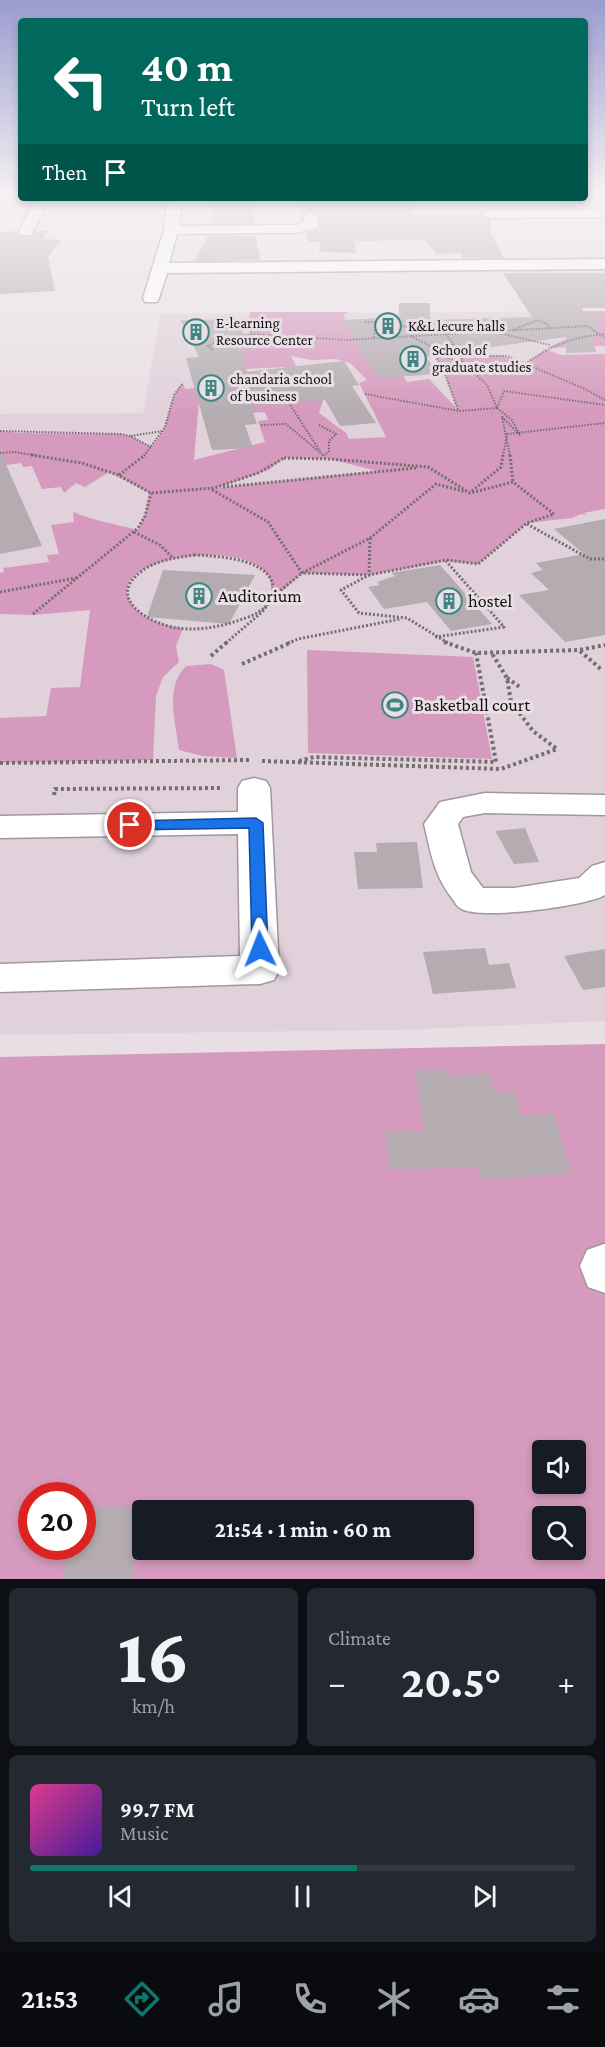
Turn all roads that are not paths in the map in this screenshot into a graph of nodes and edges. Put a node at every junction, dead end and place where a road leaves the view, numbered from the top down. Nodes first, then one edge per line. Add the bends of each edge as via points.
1 (160, 268) joint
2 (195, 268) edge
3 (151, 298) dead end
4 (605, 805) edge
5 (0, 827) edge
6 (605, 874) edge
7 (0, 978) edge

1 - 2 street
1 - 3 street
4 - 6 street via 485,803 452,809 441,825 454,875 473,900 514,901 590,888
5 - 7 street via 255,806 261,970

